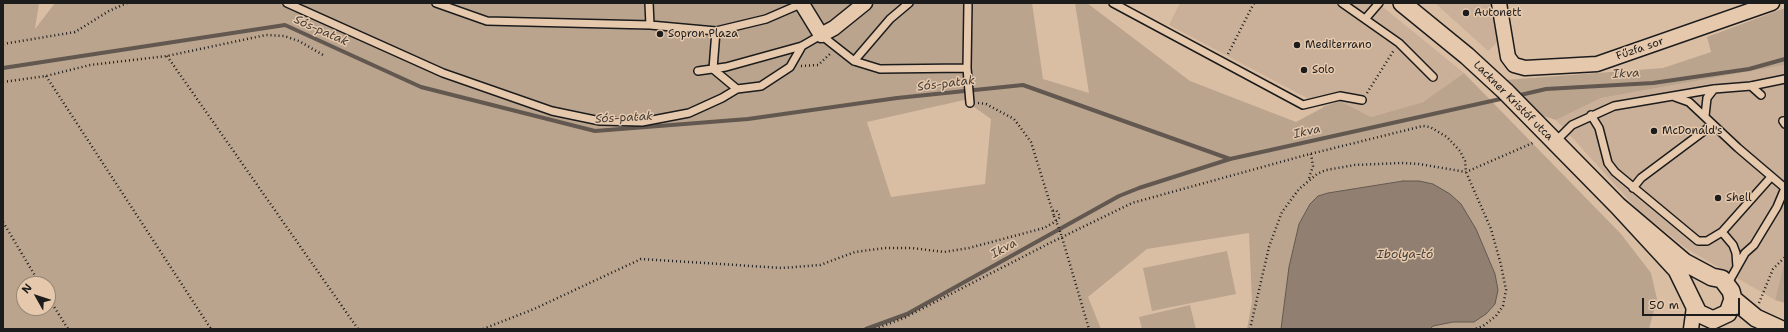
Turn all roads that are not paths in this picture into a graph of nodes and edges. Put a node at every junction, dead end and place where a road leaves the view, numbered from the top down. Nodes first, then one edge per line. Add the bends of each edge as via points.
1 (287, 3) edge
2 (449, 3) edge
3 (650, 3) edge
4 (803, 3) edge
5 (865, 3) edge
6 (909, 3) edge
7 (968, 3) edge
8 (1113, 3) edge
9 (1342, 3) edge
10 (1379, 3) edge
11 (1402, 3) edge
12 (1499, 3) edge
13 (1772, 3) edge
14 (438, 4) edge
15 (1366, 18) junction
16 (650, 25) junction
17 (716, 31) junction
18 (820, 35) junction
19 (802, 46) junction
20 (854, 61) junction
21 (967, 68) junction
22 (713, 69) junction
23 (698, 71) dead end
24 (1433, 77) dead end
25 (1785, 79) edge
26 (1751, 86) junction
27 (737, 89) junction
28 (1714, 89) junction
29 (1760, 95) dead end
30 (1675, 96) junction
31 (1362, 100) road end
32 (970, 101) road end
33 (1591, 115) junction
34 (1705, 116) junction
35 (1712, 125) junction
36 (1551, 139) junction
37 (1771, 177) junction
38 (1633, 188) junction
39 (1785, 188) edge
40 (1618, 206) junction
41 (1722, 232) junction
42 (1737, 267) junction
43 (1712, 277) junction
44 (1730, 292) junction
45 (1693, 304) junction
46 (1713, 322) edge
47 (1691, 329) edge
48 (1774, 329) edge
49 (1780, 329) edge

1 - 27 lane via 443,73 552,111 600,122 642,122 689,113
2 - 14 lane
3 - 16 lane
4 - 17 lane via 766,19
4 - 18 street
5 - 18 street via 834,28
6 - 20 lane via 890,19
7 - 21 lane
8 - 31 lane via 1303,104 1340,96
9 - 15 lane
10 - 15 lane
11 - 36 street, Lackner Kristóf utca via 1467,56
12 - 13 street, Fűzfa sor via 1508,57 1514,65 1526,68 1597,64
14 - 16 lane via 487,21
15 - 24 lane via 1399,43
16 - 17 lane
17 - 22 lane
18 - 19 lane
18 - 20 lane
19 - 22 lane
19 - 27 lane via 790,67 761,86
20 - 21 lane via 880,69
21 - 32 lane
22 - 23 lane
22 - 27 lane
25 - 26 lane
26 - 28 lane
26 - 29 lane
28 - 30 lane
28 - 34 lane via 1707,98
30 - 33 lane via 1614,106
30 - 34 lane via 1689,102
33 - 36 lane
33 - 38 lane via 1599,128 1608,163 1614,172
34 - 35 lane
35 - 37 lane
35 - 38 lane via 1641,178
36 - 40 street, Lackner Kristóf utca
37 - 39 lane
37 - 41 lane
38 - 41 lane via 1698,241 1707,241
39 - 42 lane via 1758,239
40 - 43 street, Lackner Kristóf utca via 1684,262
40 - 45 street, Lackner Kristóf utca via 1677,270
41 - 42 lane via 1733,245
42 - 44 lane
43 - 44 street, Lackner Kristóf utca via 1722,279
43 - 45 street via 1702,279 1696,285
44 - 46 street via 1728,313
44 - 49 street, Lackner Kristóf utca via 1756,318
45 - 46 street, Lackner Kristóf utca via 1698,313
45 - 47 street
46 - 48 street, Lackner Kristóf utca via 1746,322

